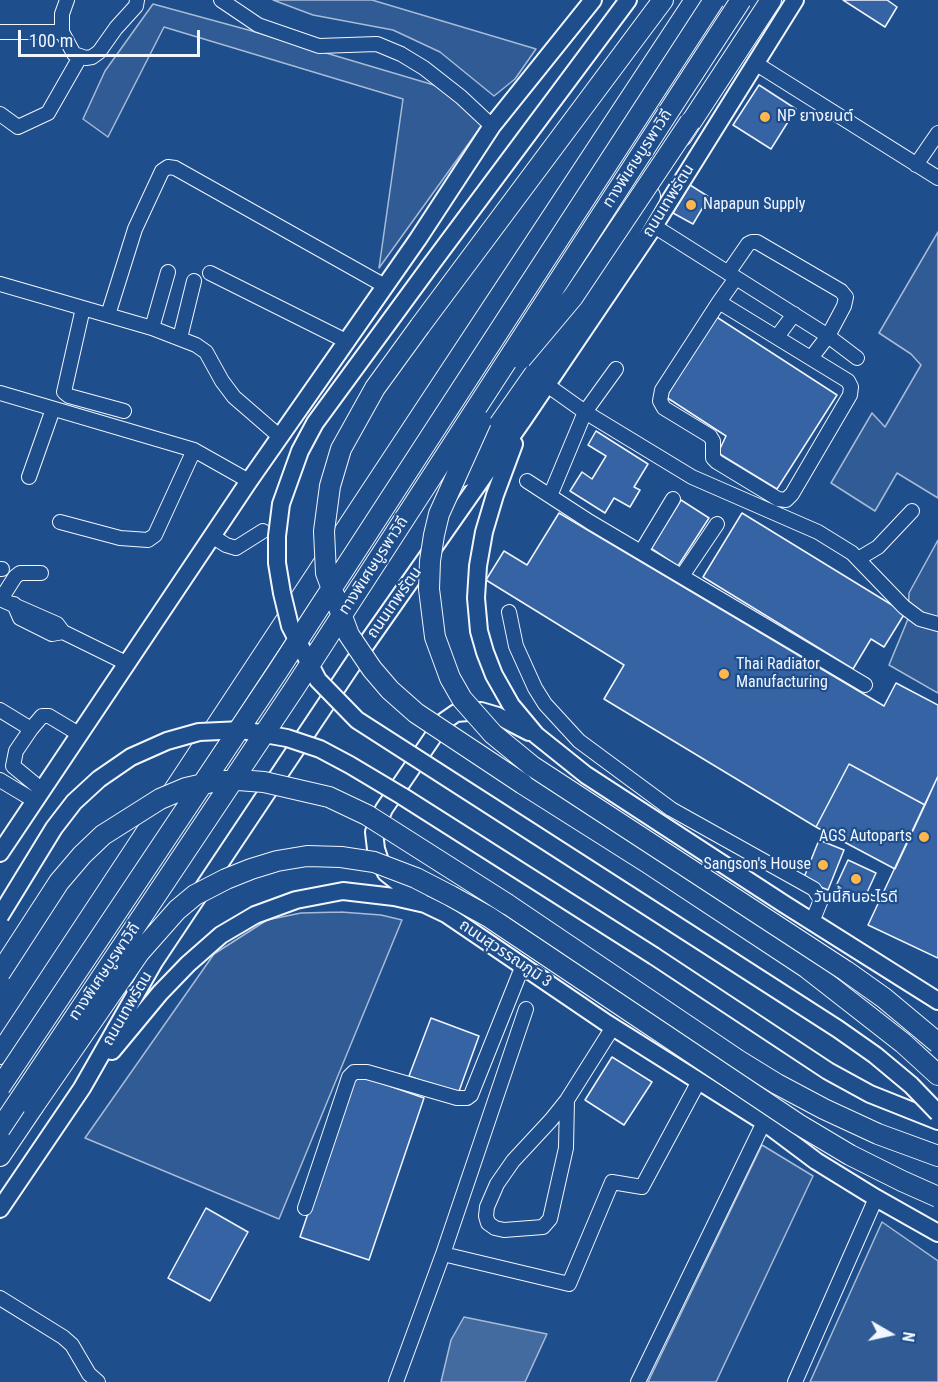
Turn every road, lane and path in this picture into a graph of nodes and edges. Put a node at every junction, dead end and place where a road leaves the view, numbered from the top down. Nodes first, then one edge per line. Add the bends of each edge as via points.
1 (67, 0) edge
2 (137, 0) edge
3 (221, 0) edge
4 (592, 0) edge
5 (628, 0) edge
6 (663, 0) edge
7 (695, 0) edge
8 (714, 0) edge
9 (741, 0) edge
10 (747, 0) edge
11 (771, 0) edge
12 (795, 0) edge
13 (0, 32) edge
14 (62, 32) junction
15 (80, 57) junction
16 (755, 63) junction
17 (0, 114) edge
18 (492, 126) junction
19 (938, 133) edge
20 (916, 165) junction
21 (938, 178) edge
22 (654, 226) junction
23 (168, 272) dead end
24 (210, 273) dead end
25 (732, 275) junction
26 (194, 281) dead end
27 (0, 284) edge
28 (385, 286) junction
29 (719, 302) junction
30 (83, 308) junction
31 (794, 314) junction
32 (108, 315) junction
33 (153, 328) junction
34 (828, 336) junction
35 (777, 337) junction
36 (180, 338) junction
37 (346, 342) junction
38 (812, 358) junction
39 (857, 358) dead end
40 (616, 369) dead end
41 (547, 385) junction
42 (0, 393) edge
43 (52, 409) junction
44 (124, 411) dead end
45 (585, 412) junction
46 (523, 420) junction
47 (279, 436) junction
48 (194, 450) junction
49 (29, 477) dead end
50 (249, 481) junction
51 (527, 481) dead end
52 (550, 496) junction
53 (673, 499) dead end
54 (912, 512) dead end
55 (60, 522) dead end
56 (717, 524) dead end
57 (263, 531) dead end
58 (212, 536) junction
59 (641, 552) junction
60 (858, 559) junction
61 (41, 573) dead end
62 (682, 576) junction
63 (5, 601) edge
64 (509, 612) dead end
65 (938, 624) edge
66 (126, 663) junction
67 (866, 686) dead end
68 (0, 710) edge
69 (31, 729) junction
70 (79, 735) junction
71 (536, 735) junction
72 (0, 780) edge
73 (38, 796) junction
74 (0, 853) edge
75 (425, 904) junction
76 (0, 916) edge
77 (812, 922) junction
78 (523, 965) junction
79 (0, 973) edge
80 (938, 1001) edge
81 (526, 1009) dead end
82 (613, 1027) junction
83 (938, 1042) edge
84 (0, 1054) edge
85 (938, 1075) edge
86 (699, 1081) junction
87 (0, 1088) edge
88 (82, 1088) junction
89 (567, 1100) junction
90 (938, 1113) edge
91 (938, 1120) edge
92 (764, 1122) junction
93 (0, 1130) edge
94 (0, 1156) edge
95 (938, 1156) edge
96 (938, 1197) edge
97 (876, 1198) junction
98 (305, 1208) dead end
99 (0, 1209) edge
100 (938, 1233) edge
101 (443, 1254) junction
102 (0, 1298) edge
103 (98, 1382) edge
104 (396, 1382) edge
105 (638, 1382) edge
106 (795, 1382) edge

1 - 14 street
2 - 15 street via 99,52 92,57
3 - 18 street via 258,24 319,46 377,44 401,54 461,97
4 - 18 main road
5 - 90 main road, bridge via 315,423 300,451 276,536 290,626 318,680 357,720 838,1029 911,1084
6 - 85 highway, bridge via 375,388 341,449 330,486 324,531 326,573 349,636 390,690 416,713 807,968
7 - 84 highway
8 - 87 highway, ทางพิเศษบูรพาวิถี, bridge via 278,671
9 - 93 highway, ทางพิเศษบูรพาวิถี, bridge via 294,689
10 - 93 highway
11 - 83 highway, bridge via 573,297 493,399 472,439 434,535 429,589 435,637 450,678 475,716 532,766 836,965
12 - 16 main road, ถนนเทพรัตน
13 - 14 street
14 - 15 street via 70,49
15 - 17 street via 48,113 18,127
16 - 20 street
16 - 22 main road, ถนนเทพรัตน
18 - 28 main road
19 - 20 street
20 - 21 street
22 - 25 street
22 - 41 main road, ถนนเทพรัตน
23 - 33 street
24 - 37 street
25 - 29 street
25 - 31 street
25 - 34 street via 748,244 757,242 842,291 846,297 844,306
26 - 36 street
27 - 30 street
28 - 32 street via 168,167 162,171 135,229
28 - 37 main road
29 - 35 street
29 - 38 street via 662,390 660,401 664,408 710,436 717,462 778,499 786,500 792,494 850,395 848,381
30 - 32 street
30 - 44 street via 64,392
31 - 34 street
31 - 35 street
32 - 33 street
33 - 36 street
34 - 38 street
34 - 39 street
35 - 38 street
36 - 47 street via 206,352 234,397
37 - 47 main road
40 - 45 street
41 - 45 street
41 - 46 main road, ถนนเทพรัตน
42 - 43 street
43 - 48 street
43 - 49 street
45 - 52 street
45 - 60 street via 692,477 818,532
46 - 71 main road via 484,531 476,598 479,631 494,675 511,705
46 - 88 main road, ถนนเทพรัตน via 362,650 154,963
47 - 50 main road
48 - 50 street
48 - 55 street via 155,535 148,540 120,538
50 - 58 main road
51 - 52 street
52 - 59 street
53 - 59 street
54 - 60 street via 878,547
56 - 62 street
57 - 58 street via 236,548
58 - 66 main road
59 - 62 street
60 - 65 street via 904,607
61 - 63 street via 20,573
62 - 67 street
63 - 66 street via 57,624 63,632
64 - 77 street via 516,646 535,688 579,741 671,809 814,890 821,900
66 - 70 main road
68 - 69 street
69 - 70 street via 42,716 49,716
69 - 73 street via 16,751 13,766
70 - 73 main road
71 - 75 main road via 481,711 456,713 443,722 384,809 374,832 380,861 386,873
71 - 77 main road via 586,775
72 - 73 street
73 - 74 main road
75 - 78 main road, ถนนสุวรรณภูมิ 3 via 447,914
75 - 88 main road, ถนนสุวรรณภูมิ 3 via 343,891 296,900 255,915 221,935 188,964
76 - 91 main road, bridge via 74,802 130,757 199,732 242,730 287,738 320,749 412,802 828,1071 870,1094
77 - 80 main road
78 - 82 main road, ถนนสุวรรณภูมิ 3
78 - 98 street via 467,1098 367,1072 354,1072 349,1077
79 - 95 highway, bridge via 59,882 103,835 133,815 186,788 212,782 238,780 298,788 367,815 777,1084 845,1119
81 - 101 street
82 - 86 main road, ถนนสุวรรณภูมิ 3
82 - 89 street
86 - 92 main road, ถนนสุวรรณภูมิ 3
86 - 101 street via 642,1187 612,1182 569,1284
88 - 99 main road, ถนนเทพรัตน
89 - 89 street via 497,1184 486,1216 495,1228 543,1227 550,1219 566,1148
92 - 97 main road, ถนนสุวรรณภูมิ 3 via 816,1161
92 - 105 street
94 - 96 highway, bridge via 120,979 177,910 195,895 251,869 307,856 341,857 374,862 461,901 798,1124 850,1155
97 - 100 main road, ถนนสุวรรณภูมิ 3
97 - 106 street
101 - 104 street
102 - 103 street via 63,1337

